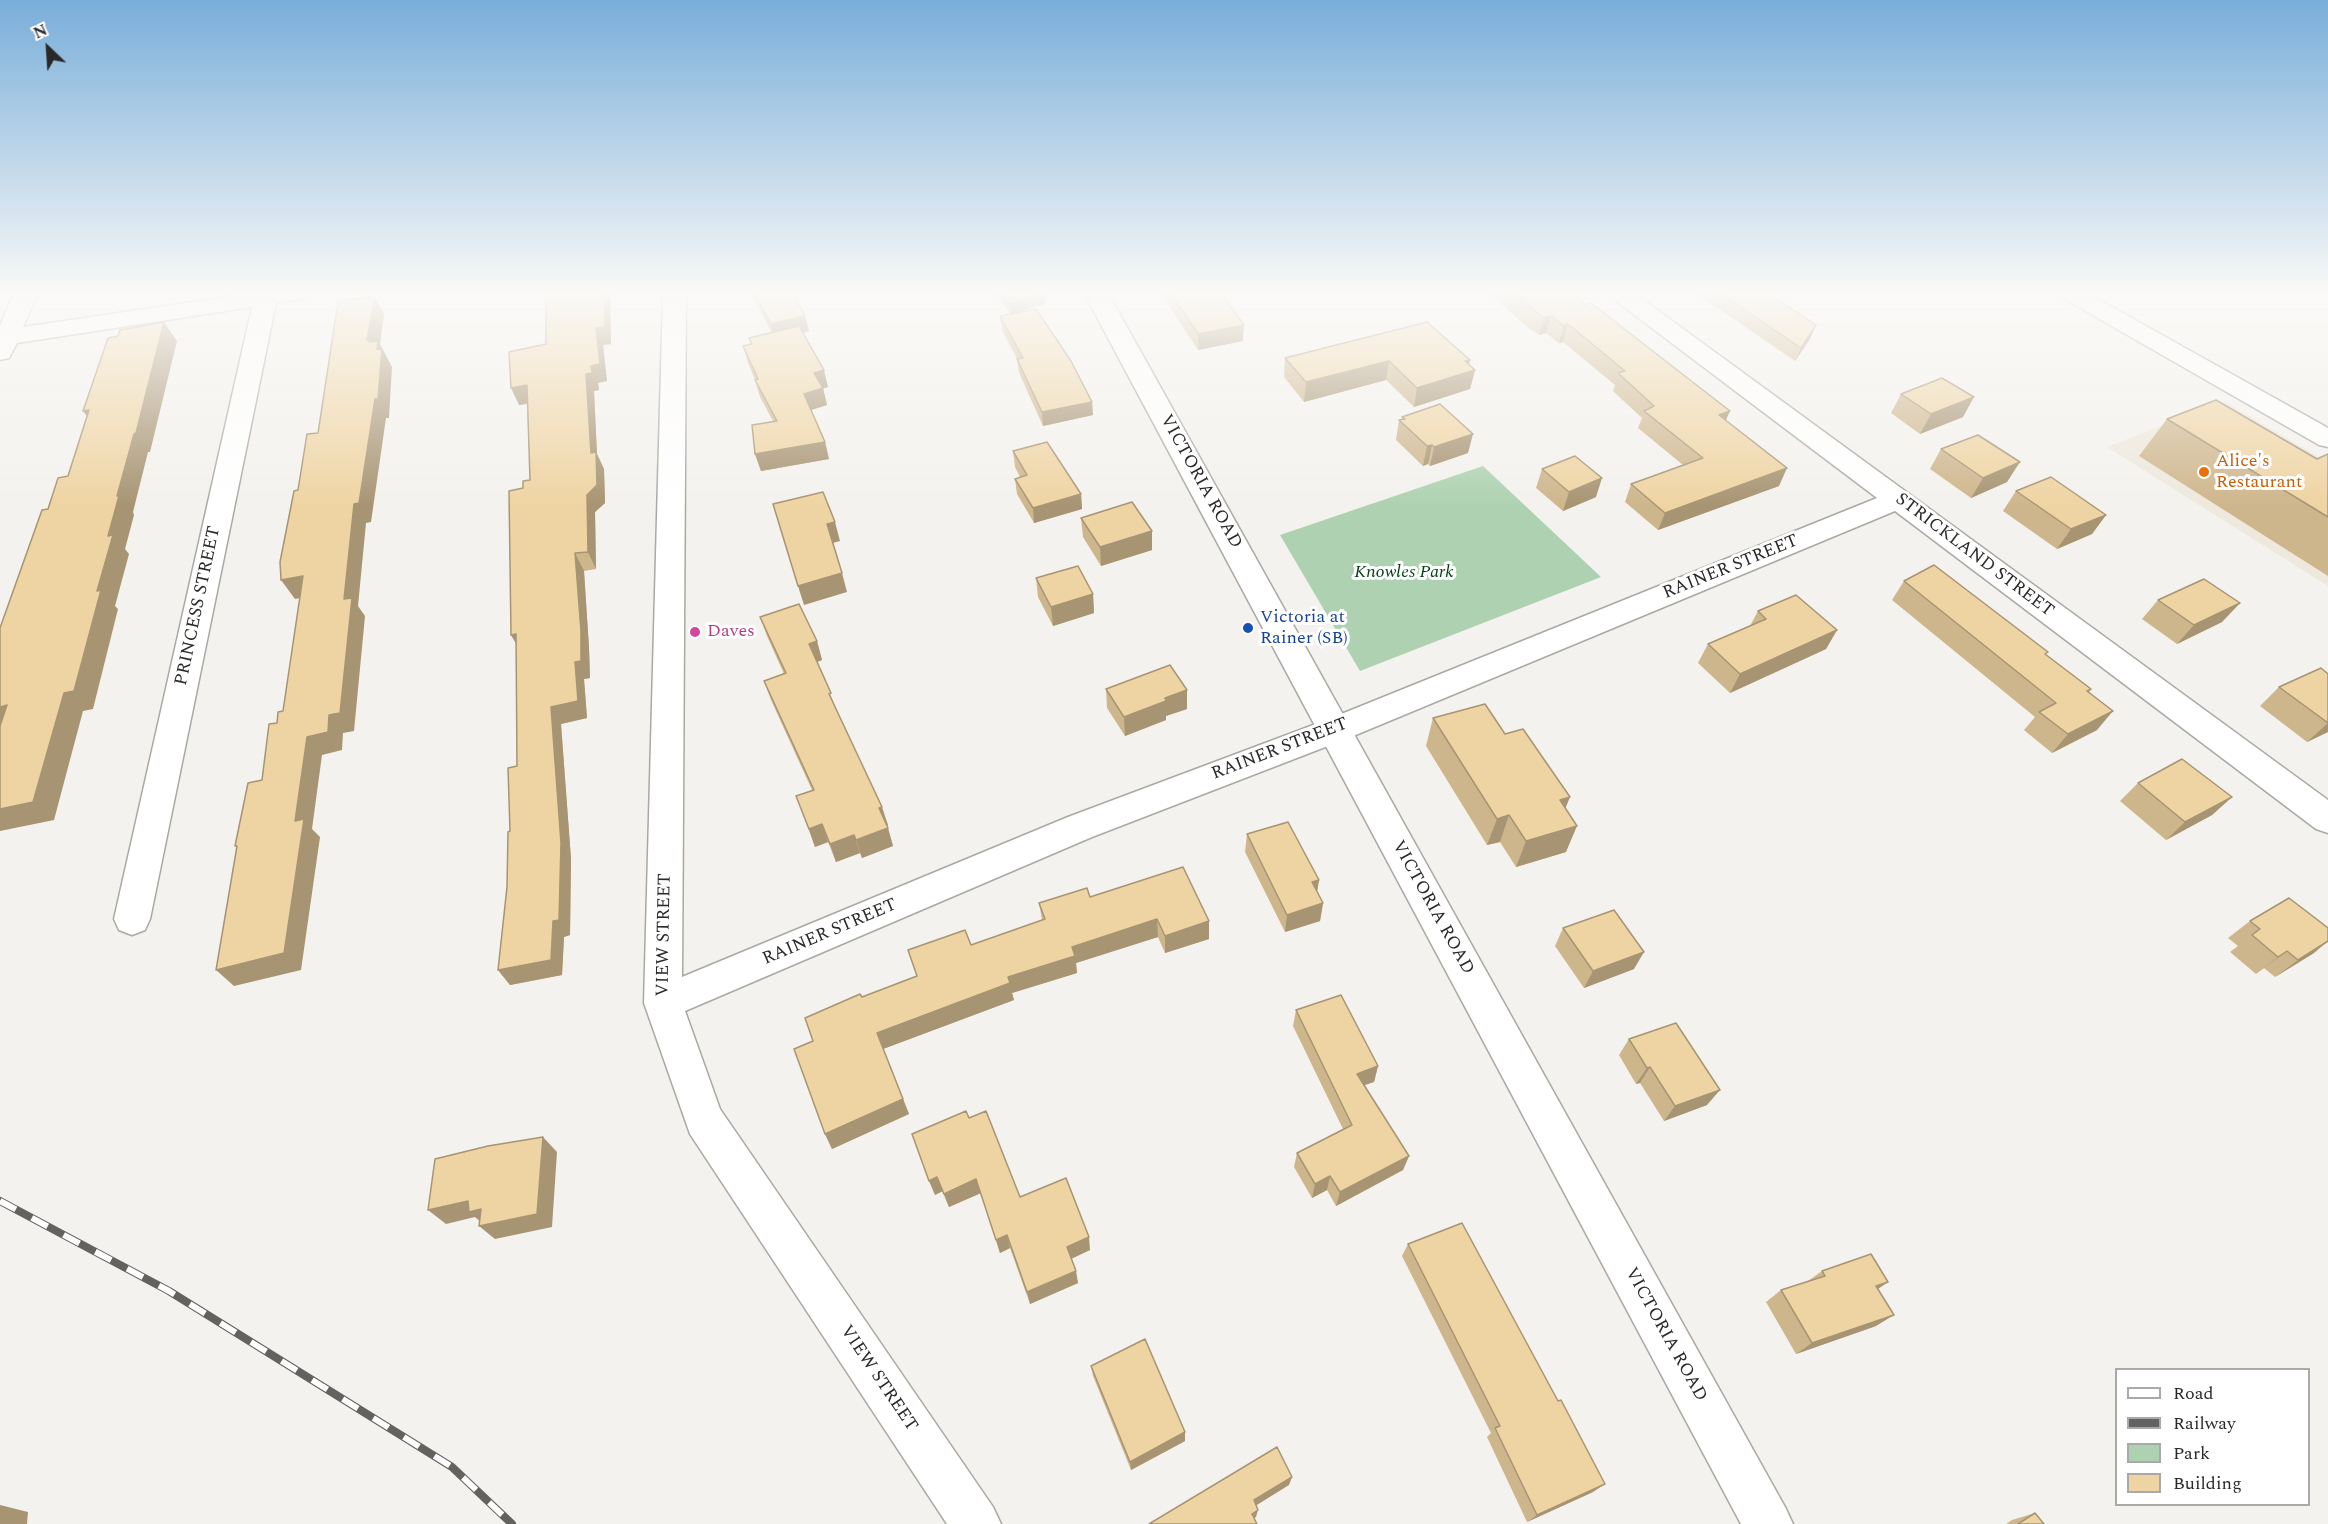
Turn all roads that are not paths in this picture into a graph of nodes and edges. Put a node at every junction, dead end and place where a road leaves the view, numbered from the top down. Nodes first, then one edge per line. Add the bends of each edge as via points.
1 (251, 364) edge
2 (673, 364) edge
3 (1135, 364) edge
4 (1716, 364) edge
5 (2196, 364) edge
6 (2328, 439) edge
7 (1898, 500) junction
8 (1335, 730) junction
9 (2328, 819) edge
10 (132, 919) dead end
11 (663, 1004) junction
12 (976, 1524) edge
13 (1768, 1524) edge

1 - 10 main road, PRINCESS STREET
2 - 11 main road, VIEW STREET
3 - 8 main road, VICTORIA ROAD
4 - 7 main road, STRICKLAND STREET
5 - 6 main road
7 - 8 main road, RAINER STREET
7 - 9 main road, STRICKLAND STREET
8 - 11 main road, RAINER STREET via 1080,827
8 - 13 main road, VICTORIA ROAD
11 - 12 main road, VIEW STREET via 704,1120

